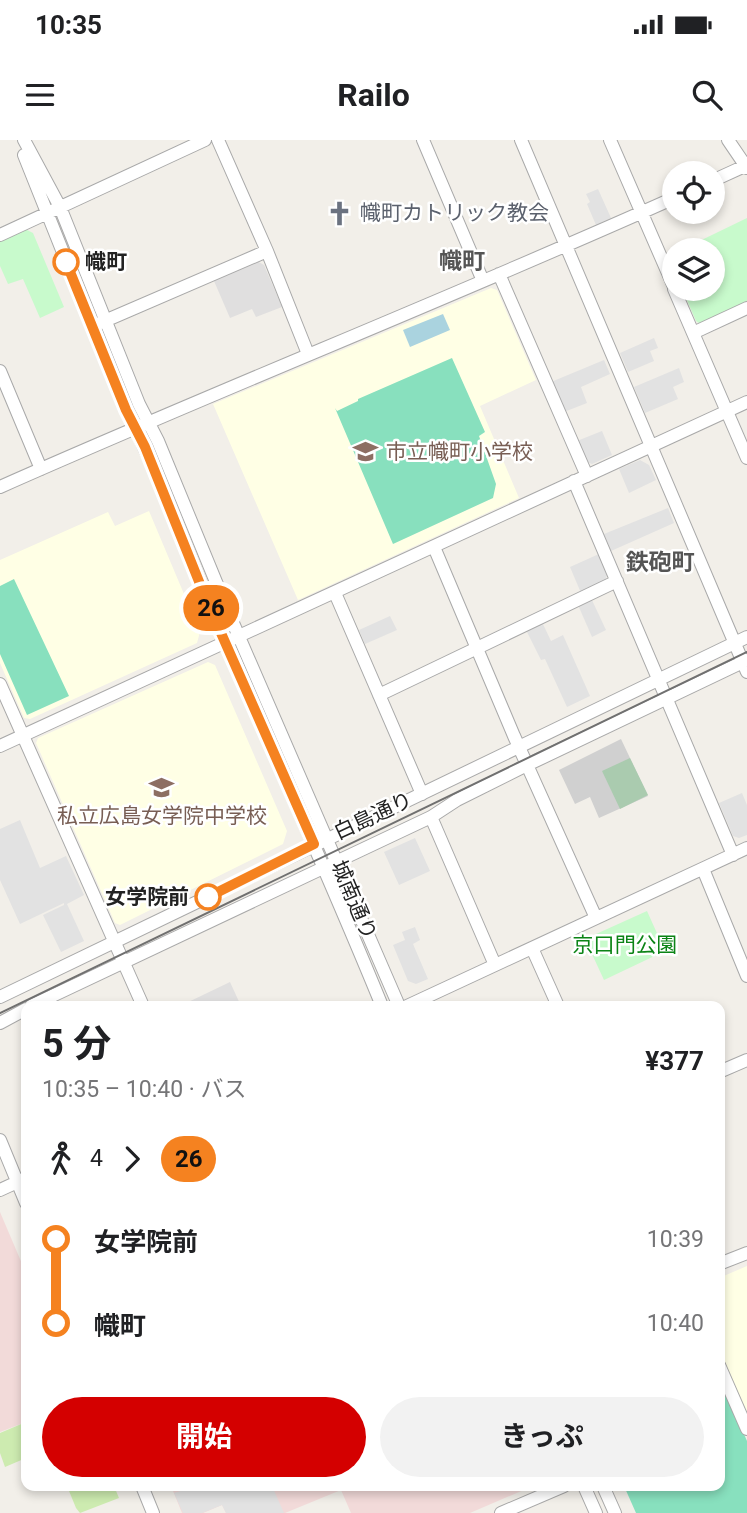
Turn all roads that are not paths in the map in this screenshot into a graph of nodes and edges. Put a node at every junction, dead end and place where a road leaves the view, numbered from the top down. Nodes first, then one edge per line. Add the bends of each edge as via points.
1 (21, 140) edge
2 (205, 140) edge
3 (218, 140) edge
4 (423, 140) edge
5 (521, 140) edge
6 (610, 140) edge
7 (728, 140) edge
8 (747, 166) edge
9 (725, 175) edge
10 (662, 203) edge
11 (60, 207) junction
12 (47, 213) junction
13 (641, 213) junction
14 (0, 235) edge
15 (566, 246) junction
16 (267, 251) junction
17 (662, 261) edge
18 (499, 274) junction
19 (483, 281) junction
20 (679, 301) edge
21 (747, 308) edge
22 (107, 320) junction
23 (92, 327) junction
24 (693, 333) junction
25 (308, 354) junction
26 (0, 371) edge
27 (747, 402) edge
28 (727, 411) junction
29 (148, 422) junction
30 (135, 428) junction
31 (650, 447) junction
32 (747, 458) edge
33 (41, 469) junction
34 (580, 478) junction
35 (0, 487) edge
36 (434, 547) junction
37 (617, 581) junction
38 (335, 593) junction
39 (240, 636) junction
40 (747, 637) edge
41 (734, 643) junction
42 (226, 644) junction
43 (477, 649) junction
44 (746, 665) edge
45 (659, 680) junction
46 (0, 684) edge
47 (379, 695) junction
48 (667, 699) junction
49 (23, 736) junction
50 (0, 746) edge
51 (519, 747) junction
52 (527, 765) junction
53 (422, 794) junction
54 (431, 817) junction
55 (327, 838) junction
56 (314, 844) junction
57 (747, 848) edge
58 (733, 855) junction
59 (331, 864) junction
60 (703, 869) junction
61 (596, 918) junction
62 (115, 944) junction
63 (532, 948) junction
64 (123, 962) junction
65 (495, 965) junction
66 (747, 976) edge
67 (0, 997) edge
68 (42, 1001) edge
69 (141, 1001) edge
70 (380, 1001) edge
71 (397, 1001) edge
72 (418, 1001) edge
73 (556, 1001) edge
74 (21, 1011) edge
75 (0, 1023) edge
76 (747, 1060) edge
77 (725, 1069) edge
78 (0, 1140) edge
79 (21, 1178) edge
80 (21, 1180) edge
81 (0, 1190) edge
82 (747, 1253) edge
83 (725, 1262) edge
84 (725, 1379) edge
85 (747, 1429) edge
86 (144, 1491) edge
87 (552, 1491) edge
88 (586, 1491) edge
89 (605, 1491) edge
90 (153, 1513) edge
91 (501, 1513) edge
92 (596, 1513) edge
93 (615, 1513) edge

1 - 11 street, 城南通り
1 - 12 street, 城南通り
2 - 11 street
3 - 16 street
4 - 19 street
5 - 15 street
6 - 13 street
7 - 8 street
8 - 9 street
10 - 13 street
11 - 12 street
11 - 22 street, 城南通り
12 - 14 street
12 - 23 street, 城南通り
13 - 15 street
13 - 17 street
15 - 18 street
15 - 31 street
16 - 22 street
16 - 25 street
18 - 19 street
18 - 34 street
19 - 25 street
20 - 24 street
21 - 24 street
22 - 23 street
22 - 29 street, 城南通り
23 - 30 street, 城南通り
24 - 28 street
25 - 29 street
26 - 33 street
27 - 28 street
28 - 31 street
28 - 32 street
29 - 30 street
29 - 39 street, 城南通り
30 - 33 street
30 - 42 street, 城南通り
31 - 34 street
31 - 41 street
33 - 35 street
34 - 36 street
34 - 37 street
36 - 38 street
36 - 43 street
37 - 43 street
37 - 45 street
38 - 39 street
38 - 47 street
39 - 42 street
39 - 55 street, 城南通り
40 - 41 street, 白島通り
41 - 44 street
41 - 45 street, 白島通り
42 - 49 street
42 - 56 street, 城南通り
43 - 47 street
43 - 51 street
44 - 48 street, 白島通り
45 - 48 street
45 - 51 street, 白島通り
46 - 49 street
47 - 53 street
48 - 52 street, 白島通り
48 - 58 street
49 - 50 street
49 - 62 street
51 - 52 street
51 - 53 street, 白島通り
52 - 54 street, 白島通り
52 - 61 street
53 - 55 street, 白島通り
54 - 59 street, 白島通り
54 - 65 street
55 - 56 street, 白島通り
55 - 59 street, 城南通り
56 - 59 street, 城南通り
56 - 62 street, 白島通り
57 - 58 street
58 - 60 street
59 - 64 street, 白島通り
59 - 70 street, 城南通り
59 - 71 street, 城南通り
60 - 61 street
60 - 66 street
61 - 63 street
62 - 64 street
62 - 67 street, 白島通り
63 - 65 street
63 - 73 street
64 - 68 street, 白島通り
64 - 69 street
65 - 72 street
74 - 75 street, 白島通り
76 - 77 street
78 - 79 street
80 - 81 street
82 - 83 street
84 - 85 street
86 - 90 street
87 - 91 street
88 - 92 street
89 - 93 street

